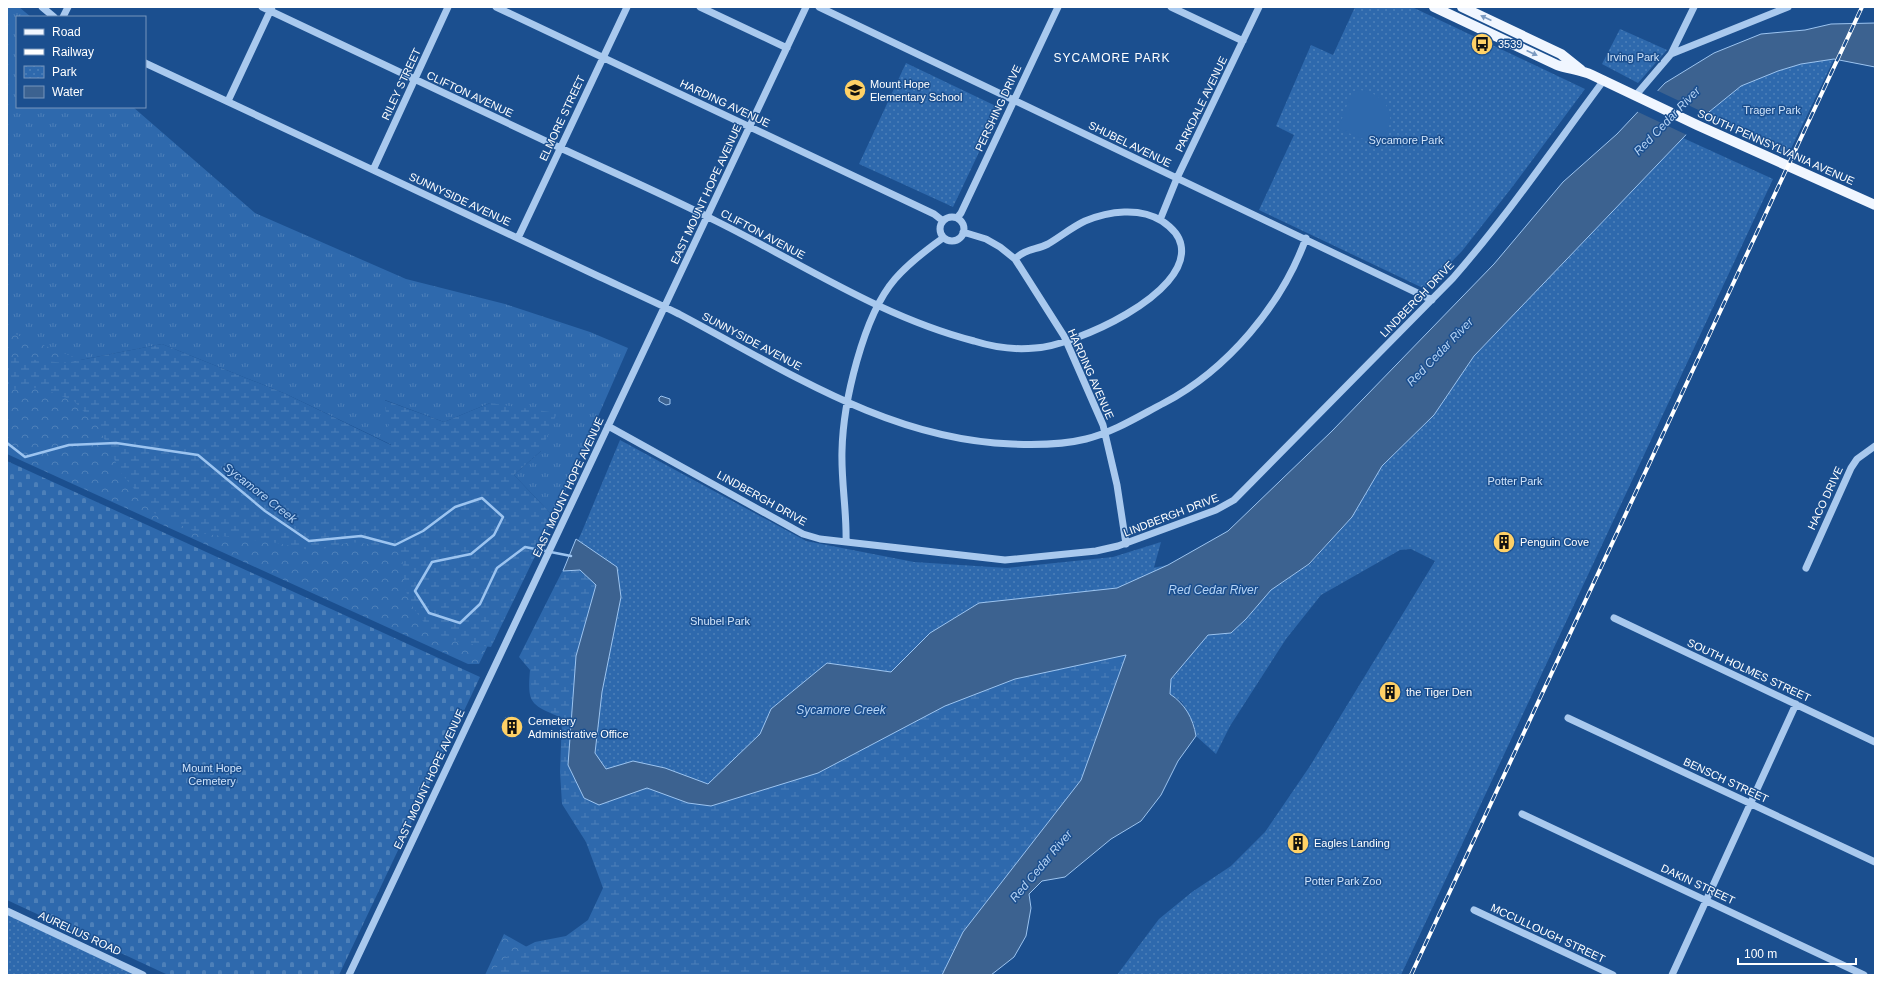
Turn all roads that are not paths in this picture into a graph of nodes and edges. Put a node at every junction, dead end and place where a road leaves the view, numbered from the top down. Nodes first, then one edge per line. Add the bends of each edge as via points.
1 (42, 7) edge
2 (68, 7) edge
3 (262, 7) edge
4 (448, 7) edge
5 (496, 7) edge
6 (627, 7) edge
7 (700, 7) edge
8 (806, 7) edge
9 (819, 7) edge
10 (1058, 7) edge
11 (1171, 7) edge
12 (1259, 7) edge
13 (1434, 7) edge
14 (1463, 7) edge
15 (1694, 7) edge
16 (1788, 7) edge
17 (271, 9) edge
18 (53, 16) edge
19 (64, 16) edge
20 (1458, 18) junction
21 (1243, 41) junction
22 (787, 48) junction
23 (1671, 54) junction
24 (602, 57) junction
25 (146, 63) edge
26 (1581, 70) junction
27 (415, 80) junction
28 (1604, 80) junction
29 (1640, 97) junction
30 (1014, 100) junction
31 (228, 101) junction
32 (750, 126) junction
33 (560, 148) junction
34 (373, 170) junction
35 (1177, 178) junction
36 (1875, 205) edge
37 (707, 217) junction
38 (957, 218) junction
39 (1160, 220) junction
40 (943, 221) junction
41 (963, 232) junction
42 (518, 238) junction
43 (943, 238) junction
44 (1306, 238) junction
45 (1015, 259) junction
46 (1432, 300) junction
47 (879, 305) junction
48 (665, 308) junction
49 (1067, 342) junction
50 (847, 403) junction
51 (608, 426) junction
52 (1105, 434) junction
53 (1875, 446) edge
54 (846, 542) junction
55 (1126, 544) junction
56 (1806, 568) dead end
57 (1614, 618) dead end
58 (1796, 704) junction
59 (1568, 718) dead end
60 (1875, 742) edge
61 (1750, 803) junction
62 (1522, 814) dead end
63 (1875, 862) edge
64 (1706, 900) junction
65 (1474, 910) dead end
66 (7, 911) edge
67 (143, 975) edge
68 (349, 975) edge
69 (1613, 975) edge
70 (1672, 975) edge
71 (1864, 975) edge

1 - 18 street
2 - 19 street
3 - 17 street, CLIFTON AVENUE
4 - 27 street, RILEY STREET
5 - 24 street, HARDING AVENUE
6 - 24 street, ELMORE STREET
7 - 22 street
8 - 22 street, EAST MOUNT HOPE AVENUE
9 - 30 street, SHUBEL AVENUE
10 - 30 street, PERSHING DRIVE
11 - 21 street
12 - 21 street, PARKDALE AVENUE
13 - 20 main road, SOUTH PENNSYLVANIA AVENUE
14 - 20 street
26 -> 14 main road, SOUTH PENNSYLVANIA AVENUE via 1561,54
15 - 23 street
16 - 23 street
17 - 27 street, CLIFTON AVENUE
17 - 31 street
20 -> 26 main road, SOUTH PENNSYLVANIA AVENUE via 1557,65
21 - 35 street, PARKDALE AVENUE
22 - 32 street, EAST MOUNT HOPE AVENUE
23 - 29 street
24 - 32 street, HARDING AVENUE
24 - 33 street, ELMORE STREET
25 - 31 street, SUNNYSIDE AVENUE
26 - 28 main road, SOUTH PENNSYLVANIA AVENUE
27 - 33 street, CLIFTON AVENUE
27 - 34 street, RILEY STREET
28 - 29 main road, SOUTH PENNSYLVANIA AVENUE
28 - 46 street, LINDBERGH DRIVE via 1544,165 1484,243
29 - 36 main road, SOUTH PENNSYLVANIA AVENUE
30 - 35 street, SHUBEL AVENUE
30 - 38 street, PERSHING DRIVE
31 - 34 street, SUNNYSIDE AVENUE
32 - 37 street, EAST MOUNT HOPE AVENUE
32 - 40 street, HARDING AVENUE via 934,214
33 - 37 street, CLIFTON AVENUE
33 - 42 street, ELMORE STREET
34 - 42 street, SUNNYSIDE AVENUE
35 - 39 street, PARKDALE AVENUE
35 - 44 street, SHUBEL AVENUE
37 - 47 street, CLIFTON AVENUE
37 - 48 street, EAST MOUNT HOPE AVENUE
38 - 40 street via 949,217
38 - 41 street via 962,223
39 - 45 street via 1141,213 1104,214 1083,222 1044,246 1026,251
39 - 49 street, CLIFTON AVENUE via 1172,228 1182,245 1179,263 1174,272 1149,299 1131,313
40 - 43 street via 940,231
41 - 43 street via 955,240
41 - 45 street, HARDING AVENUE via 1000,247
42 - 48 street, SUNNYSIDE AVENUE
43 - 47 street via 916,258 894,280
44 - 46 street, SHUBEL AVENUE
44 - 52 street, SUNNYSIDE AVENUE via 1268,308 1252,331 1230,355 1179,395
45 - 49 street, HARDING AVENUE
46 - 55 street, LINDBERGH DRIVE via 1234,500 1216,510
47 - 49 street, CLIFTON AVENUE via 932,329 979,343 1009,348 1035,348
47 - 50 street via 856,362
48 - 50 street, SUNNYSIDE AVENUE
48 - 51 street, EAST MOUNT HOPE AVENUE
49 - 52 street, HARDING AVENUE
50 - 52 street, SUNNYSIDE AVENUE via 917,428 993,444 1054,445
50 - 54 street via 842,451 847,518
51 - 54 street, LINDBERGH DRIVE via 803,534
51 - 68 street, EAST MOUNT HOPE AVENUE
52 - 55 street, HARDING AVENUE via 1117,485
53 - 56 street, HACO DRIVE via 1857,459 1851,468
54 - 55 street, LINDBERGH DRIVE via 1005,560 1096,551
57 - 58 street, SOUTH HOLMES STREET
58 - 60 street, SOUTH HOLMES STREET
58 - 61 street
59 - 61 street, BENSCH STREET
61 - 63 street, BENSCH STREET
61 - 64 street
62 - 64 street, DAKIN STREET
64 - 70 street
64 - 71 street, DAKIN STREET
65 - 69 street, MCCULLOUGH STREET
66 - 67 street, AURELIUS ROAD

